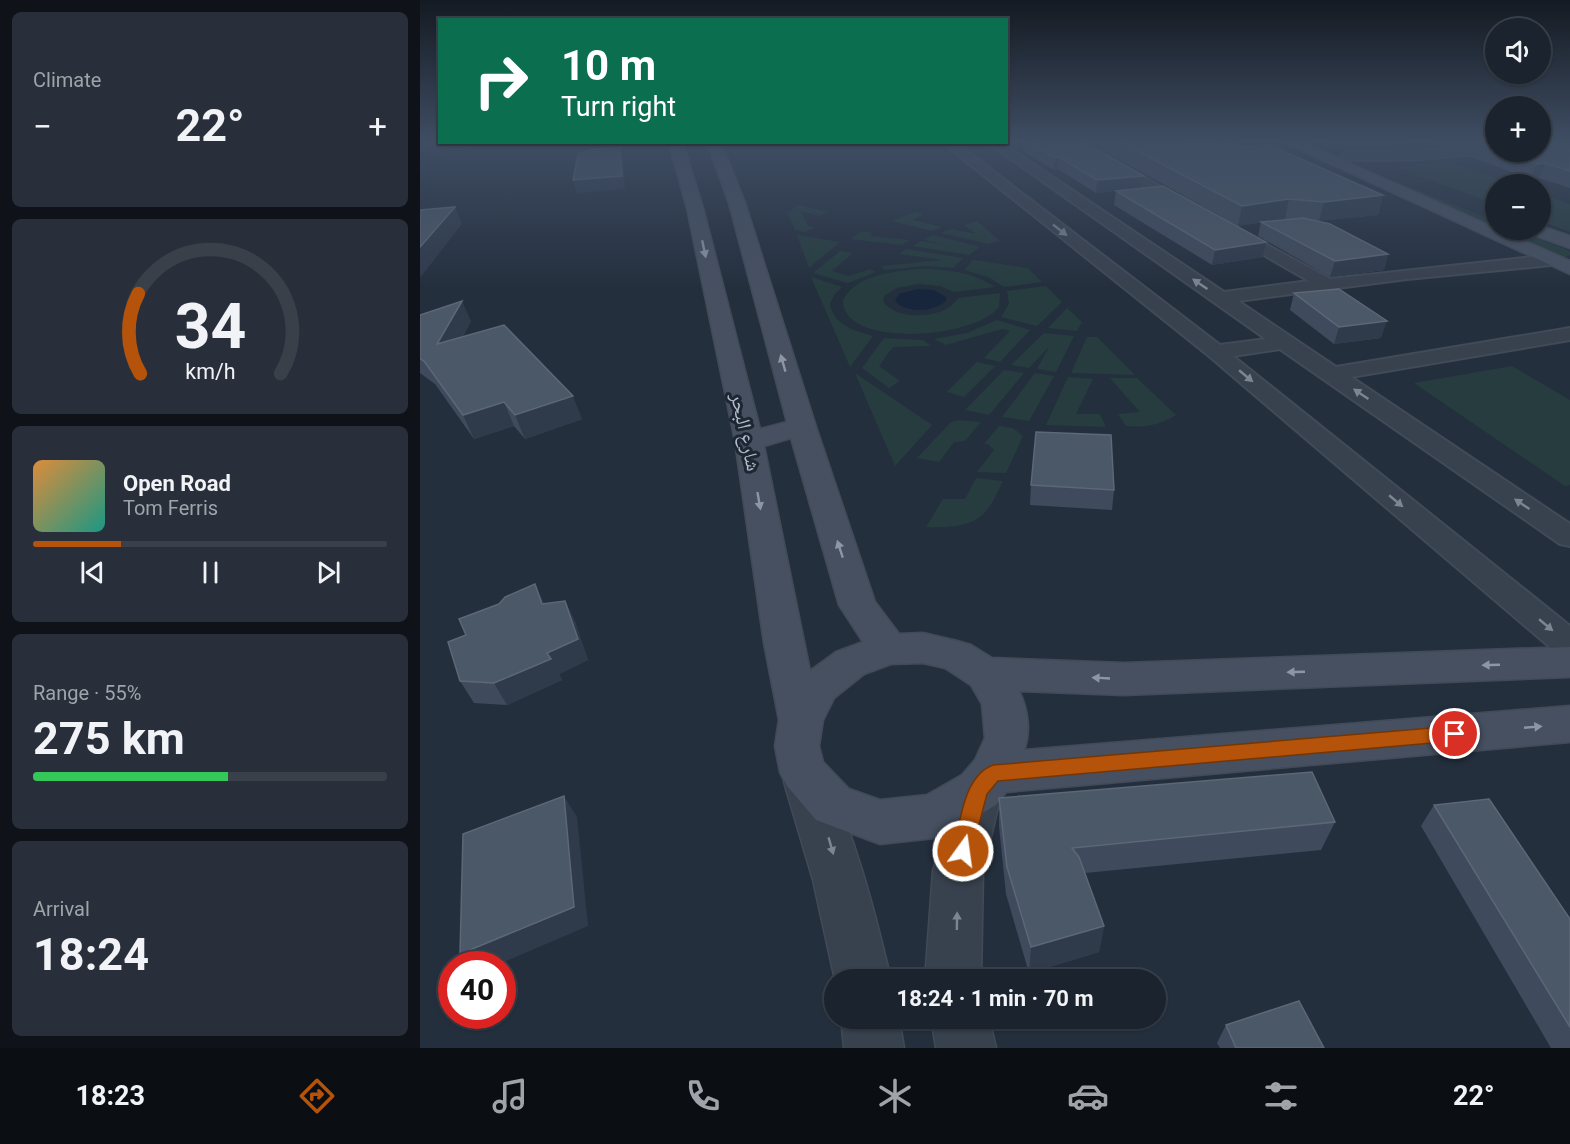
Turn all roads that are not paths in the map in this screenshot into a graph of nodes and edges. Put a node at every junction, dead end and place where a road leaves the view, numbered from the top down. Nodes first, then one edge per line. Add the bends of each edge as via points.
1 (696, 190) edge
2 (729, 190) edge
3 (1007, 190) edge
4 (1063, 190) edge
5 (1159, 190) edge
6 (1395, 190) edge
7 (1165, 193) junction
8 (1143, 195) edge
9 (1100, 200) dead end
10 (1079, 202) junction
11 (737, 203) junction
12 (695, 208) junction
13 (1259, 229) edge
14 (1236, 233) junction
15 (1551, 235) edge
16 (1570, 242) edge
17 (1551, 260) junction
18 (1386, 263) edge
19 (1570, 268) edge
20 (1407, 274) junction
21 (1327, 284) junction
22 (1221, 298) junction
23 (1570, 334) edge
24 (1284, 342) junction
25 (1216, 352) junction
26 (1331, 374) junction
27 (802, 427) junction
28 (748, 441) junction
29 (1570, 537) edge
30 (1570, 645) edge
31 (888, 649) junction
32 (1570, 663) edge
33 (985, 674) junction
34 (801, 720) junction
35 (1570, 724) edge
36 (803, 772) junction
37 (986, 782) junction
38 (861, 969) edge
39 (954, 969) edge
40 (871, 1029) edge
41 (962, 1029) edge
42 (874, 1048) edge
43 (966, 1048) edge

1 - 12 main road, شارع البحر
2 - 11 main road, شارع البحر
3 -> 25 street
4 - 10 street
5 - 7 street
6 - 17 main road
7 - 8 street
7 - 14 street
9 - 10 street
22 -> 10 street
11 - 12 main road
27 -> 11 main road, شارع البحر
12 -> 28 main road, شارع البحر
13 - 14 street
14 - 21 street
15 - 16 main road
17 - 19 main road
17 - 20 street
18 - 20 street
20 - 21 street
21 - 22 street
22 - 24 street
23 - 26 street
24 - 25 street
24 - 26 street
25 -> 30 street
29 -> 26 street
27 - 28 main road
31 -> 27 main road, شارع البحر via 858,605
28 -> 34 main road, شارع البحر
31 - 33 main road via 935,650 957,656
31 - 34 main road via 850,663 819,687
32 -> 33 main road via 1124,679
33 - 37 main road via 1003,702 1007,738
34 - 36 main road via 797,746
37 -> 35 main road
36 - 37 main road via 832,805 880,822 934,816
36 -> 38 street via 827,834
39 -> 37 street via 958,871
40 - 42 street
41 - 43 street

